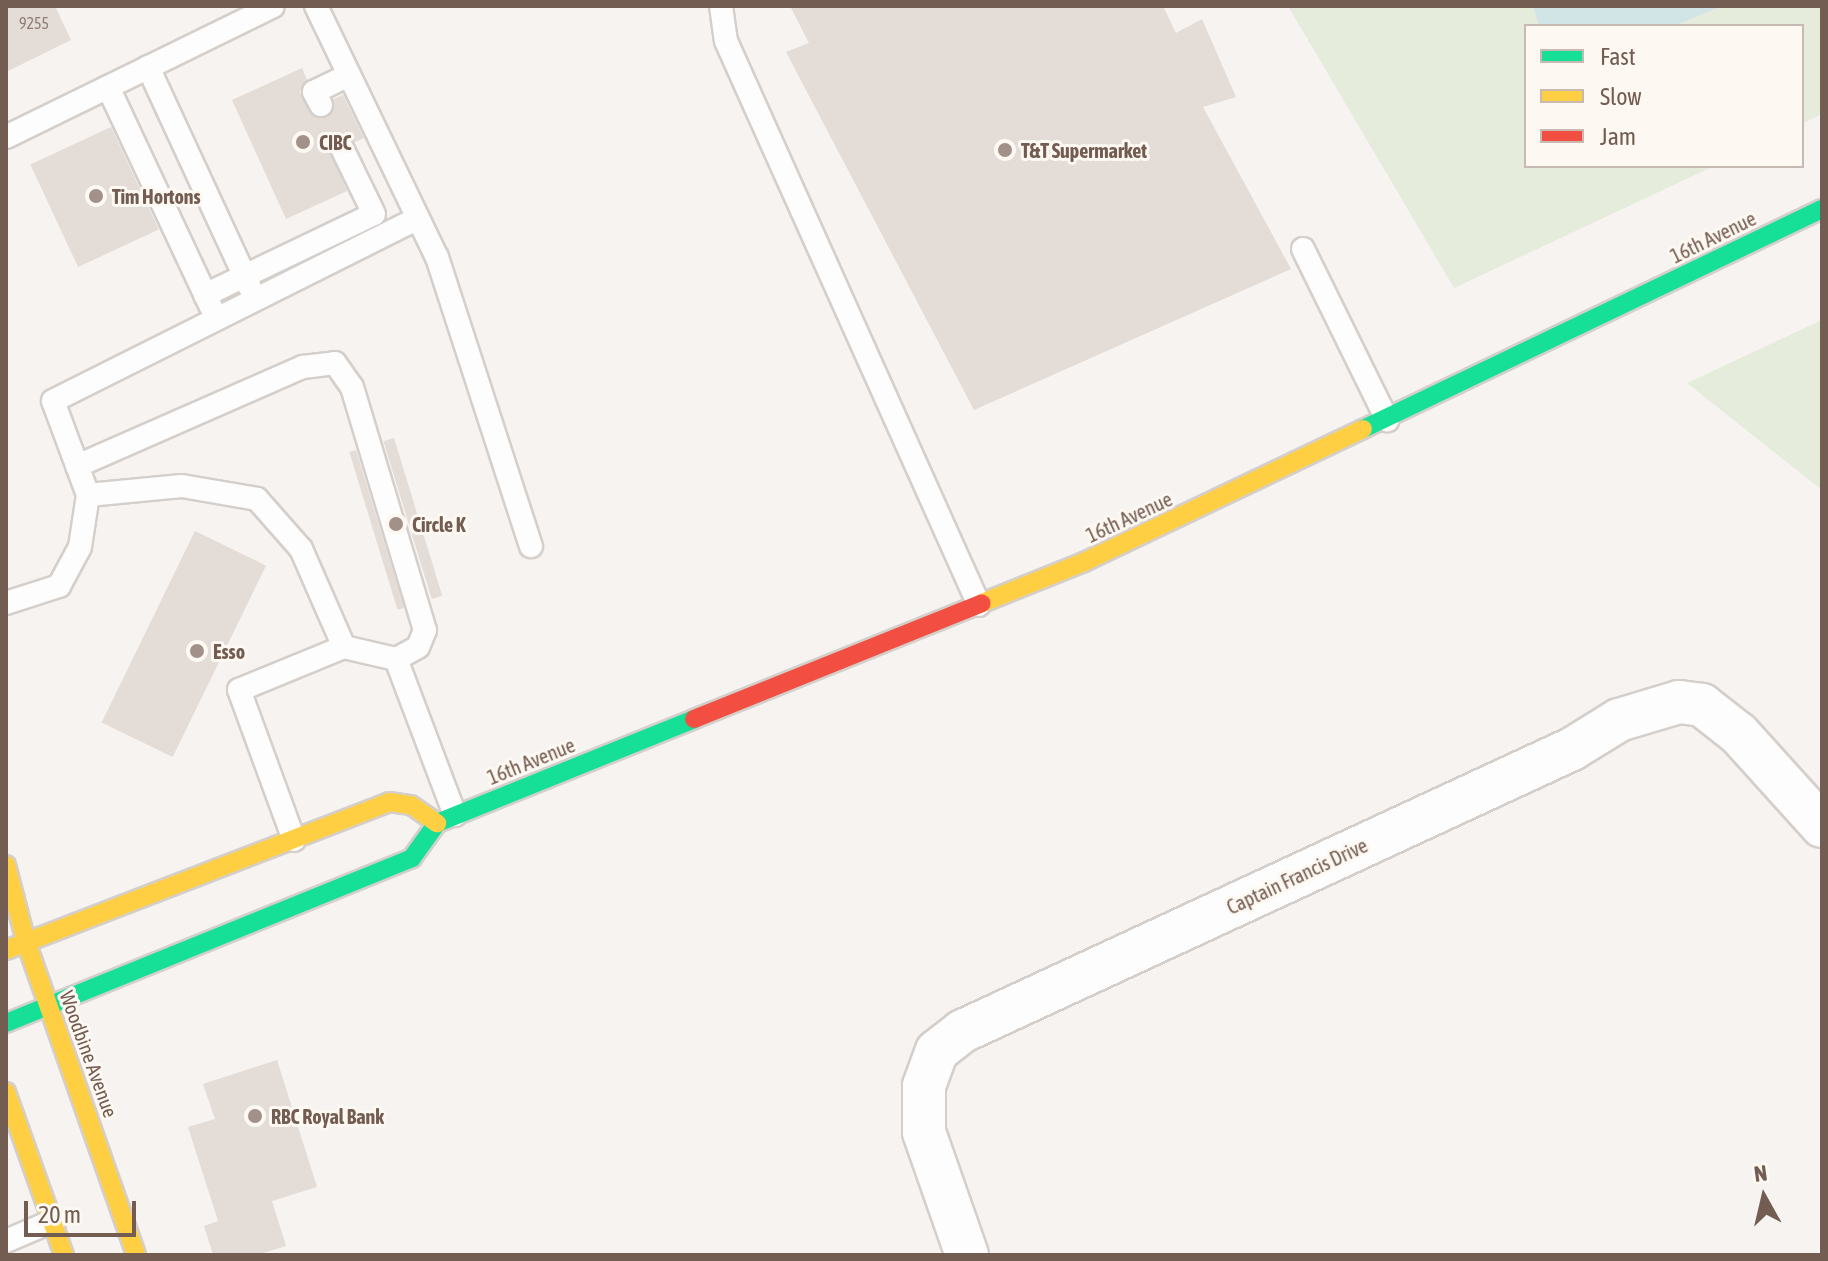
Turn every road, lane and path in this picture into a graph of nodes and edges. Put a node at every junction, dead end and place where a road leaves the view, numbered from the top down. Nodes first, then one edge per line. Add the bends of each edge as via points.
1 (273, 6) edge
2 (316, 6) edge
3 (721, 6) edge
4 (148, 67) junction
5 (349, 75) junction
6 (108, 87) junction
7 (321, 105) dead end
8 (6, 137) edge
9 (342, 148) dead end
10 (1822, 209) edge
11 (418, 218) junction
12 (1303, 249) dead end
13 (245, 276) junction
14 (205, 295) junction
15 (256, 300) junction
16 (216, 319) junction
17 (1387, 420) junction
18 (77, 466) junction
19 (88, 495) junction
20 (531, 546) dead end
21 (6, 603) edge
22 (979, 605) junction
23 (344, 647) junction
24 (396, 659) junction
25 (446, 819) junction
26 (1822, 826) edge
27 (294, 840) junction
28 (6, 865) edge
29 (26, 942) junction
30 (6, 950) edge
31 (48, 1005) junction
32 (6, 1023) edge
33 (6, 1092) edge
34 (55, 1220) junction
35 (6, 1241) edge
36 (64, 1255) edge
37 (136, 1255) edge
38 (967, 1255) edge

1 - 4 lane
2 - 5 lane
3 - 22 lane via 726,41
4 - 6 lane
4 - 13 lane
5 - 7 lane via 314,92
5 - 11 lane
6 - 8 lane
6 - 14 lane
9 - 13 lane via 374,214
10 - 17 main road, 16th Avenue
11 - 15 lane
11 - 20 lane via 437,257
12 - 17 lane
13 - 14 lane
13 - 15 lane
14 - 16 lane
15 - 16 lane
16 - 18 lane via 53,401
17 - 22 main road, 16th Avenue via 1084,562
18 - 19 lane
18 - 24 lane via 303,367 335,363 352,387 425,630 418,647
19 - 21 lane via 80,547 59,586
19 - 23 lane via 182,486 257,499 301,549
22 - 25 main road, 16th Avenue
23 - 24 lane
23 - 27 lane via 239,690
24 - 25 lane
25 - 27 main road via 395,801
25 - 31 main road via 412,858
26 - 38 street, Captain Francis Drive via 1739,734 1702,705 1679,702 1619,720 1572,749 963,1031 937,1051 924,1086 924,1132
27 - 29 main road
28 - 29 main road, Woodbine Avenue
29 - 30 main road
29 - 31 main road, Woodbine Avenue
31 - 32 main road
31 - 37 main road, Woodbine Avenue
33 - 34 main road
34 - 35 lane
34 - 36 main road

